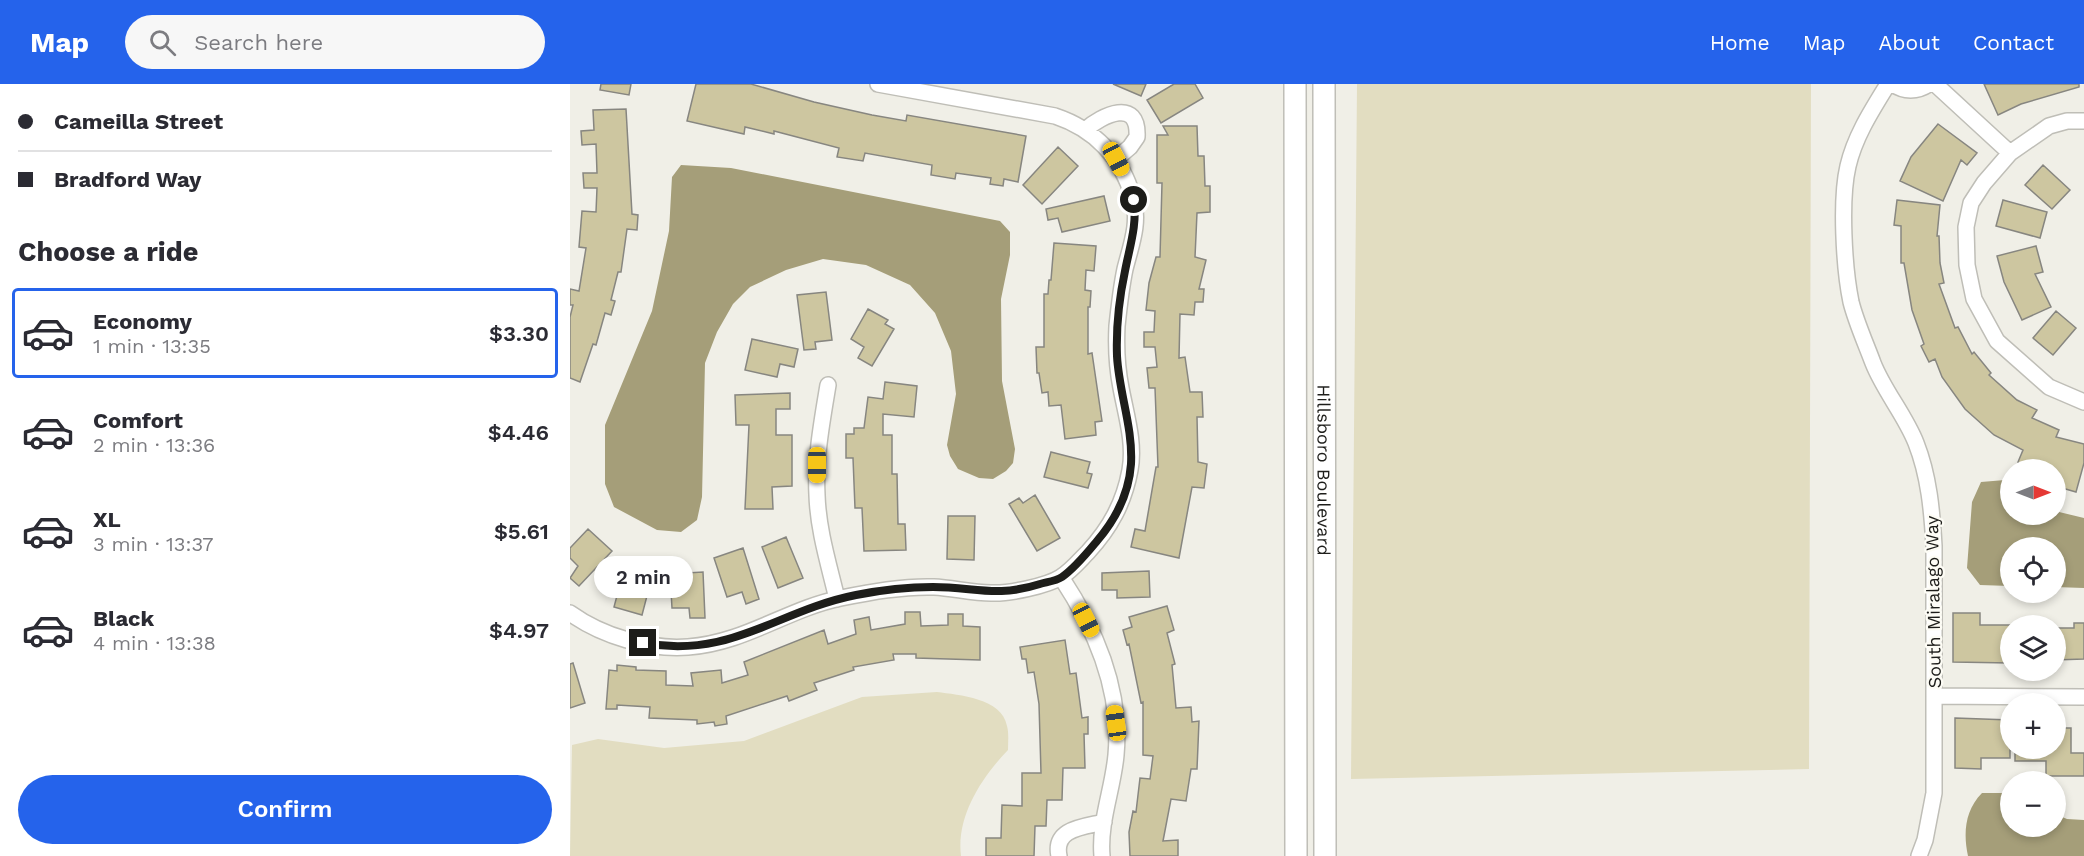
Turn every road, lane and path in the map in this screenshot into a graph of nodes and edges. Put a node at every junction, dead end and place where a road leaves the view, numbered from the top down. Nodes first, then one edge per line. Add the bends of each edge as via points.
1 (878, 84) edge
2 (1295, 84) edge
3 (1324, 84) edge
4 (1888, 84) edge
5 (1893, 84) edge
6 (1929, 84) edge
7 (1935, 84) edge
8 (2084, 121) edge
9 (1085, 130) junction
10 (2010, 153) junction
11 (1116, 159) junction
12 (828, 385) dead end
13 (2084, 402) edge
14 (1296, 493) junction
15 (1061, 578) junction
16 (837, 599) junction
17 (570, 613) edge
18 (1324, 619) junction
19 (1296, 627) junction
20 (1934, 696) junction
21 (2084, 697) edge
22 (1325, 754) junction
23 (1104, 822) junction
24 (1059, 856) edge
25 (1102, 856) edge
26 (1296, 856) edge
27 (1325, 856) edge
28 (1918, 856) edge

1 - 9 street via 1054,116 1077,123
2 - 14 street, Hillsboro Boulevard
3 - 18 street, Hillsboro Boulevard
4 - 20 street, South Miralago Way via 1864,123 1848,166 1846,263 1852,304 1874,365 1916,443 1926,474 1934,546
5 - 6 street via 1906,90
7 - 10 street
8 - 10 street via 2049,126
9 - 11 street
9 - 11 street via 1113,112 1134,121 1137,137
10 - 13 street via 1971,203 1966,227 1967,265 1974,299 1997,341 2049,387
11 - 15 street via 1134,200 1136,219 1117,327 1117,357 1131,441 1131,466 1119,509 1104,533
12 - 16 street via 820,430 817,495
14 - 18 street via 1310,528 1311,602
14 - 19 street, Hillsboro Boulevard
15 - 16 street via 992,593 935,587
15 - 23 street via 1095,636 1112,692 1116,754
16 - 17 street via 740,638 687,647 666,647 610,633
18 - 22 street, Hillsboro Boulevard
19 - 22 street via 1305,632 1311,652 1311,726
19 - 26 street, Hillsboro Boulevard
20 - 21 street
20 - 28 street, South Miralago Way via 1934,794
22 - 27 street, Hillsboro Boulevard
23 - 24 street via 1065,833 1058,843
23 - 25 street

